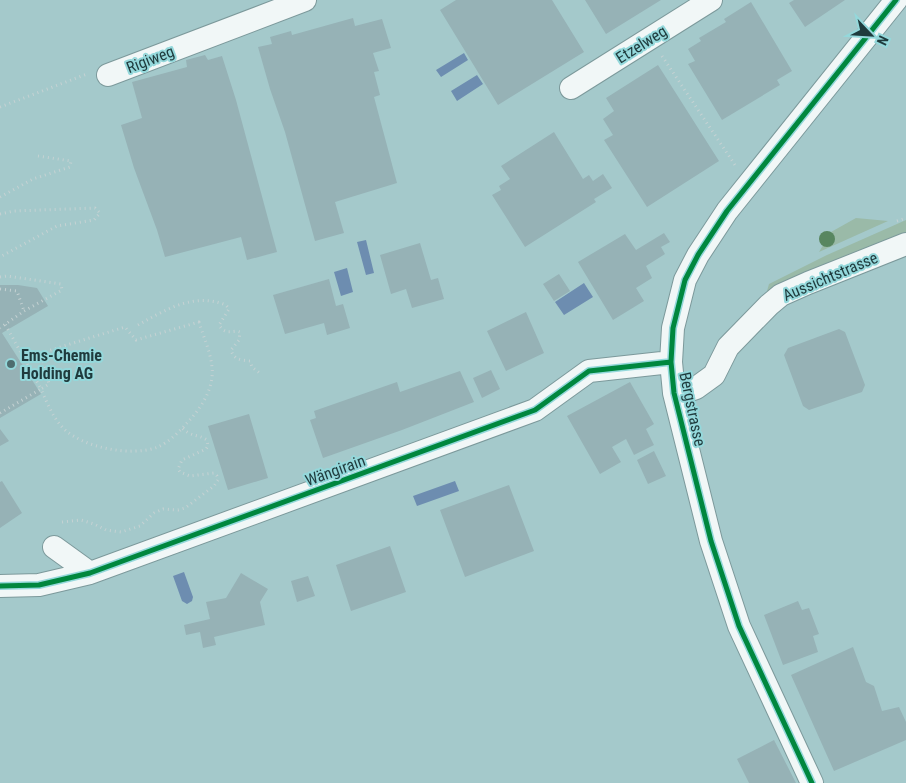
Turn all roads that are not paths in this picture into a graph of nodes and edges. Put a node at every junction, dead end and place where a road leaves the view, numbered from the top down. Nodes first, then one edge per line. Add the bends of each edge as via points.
1 (305, 0) edge
2 (711, 0) edge
3 (896, 0) edge
4 (108, 75) road end
5 (571, 88) dead end
6 (906, 244) edge
7 (671, 362) junction
8 (674, 393) junction
9 (54, 547) dead end
10 (90, 573) junction
11 (0, 586) edge
12 (812, 783) edge

1 - 4 street, Rigiweg
2 - 5 street, Etzelweg
3 - 7 street, Bergstrasse via 748,184 698,255 685,280 673,328
6 - 8 street, Aussichtstrasse via 781,295 728,347 714,375 696,388
7 - 8 street, Bergstrasse
7 - 10 street, Wängirain via 589,371 536,410
8 - 12 street, Bergstrasse via 711,541 739,626
9 - 10 street
10 - 11 street, Wängirain via 39,585

